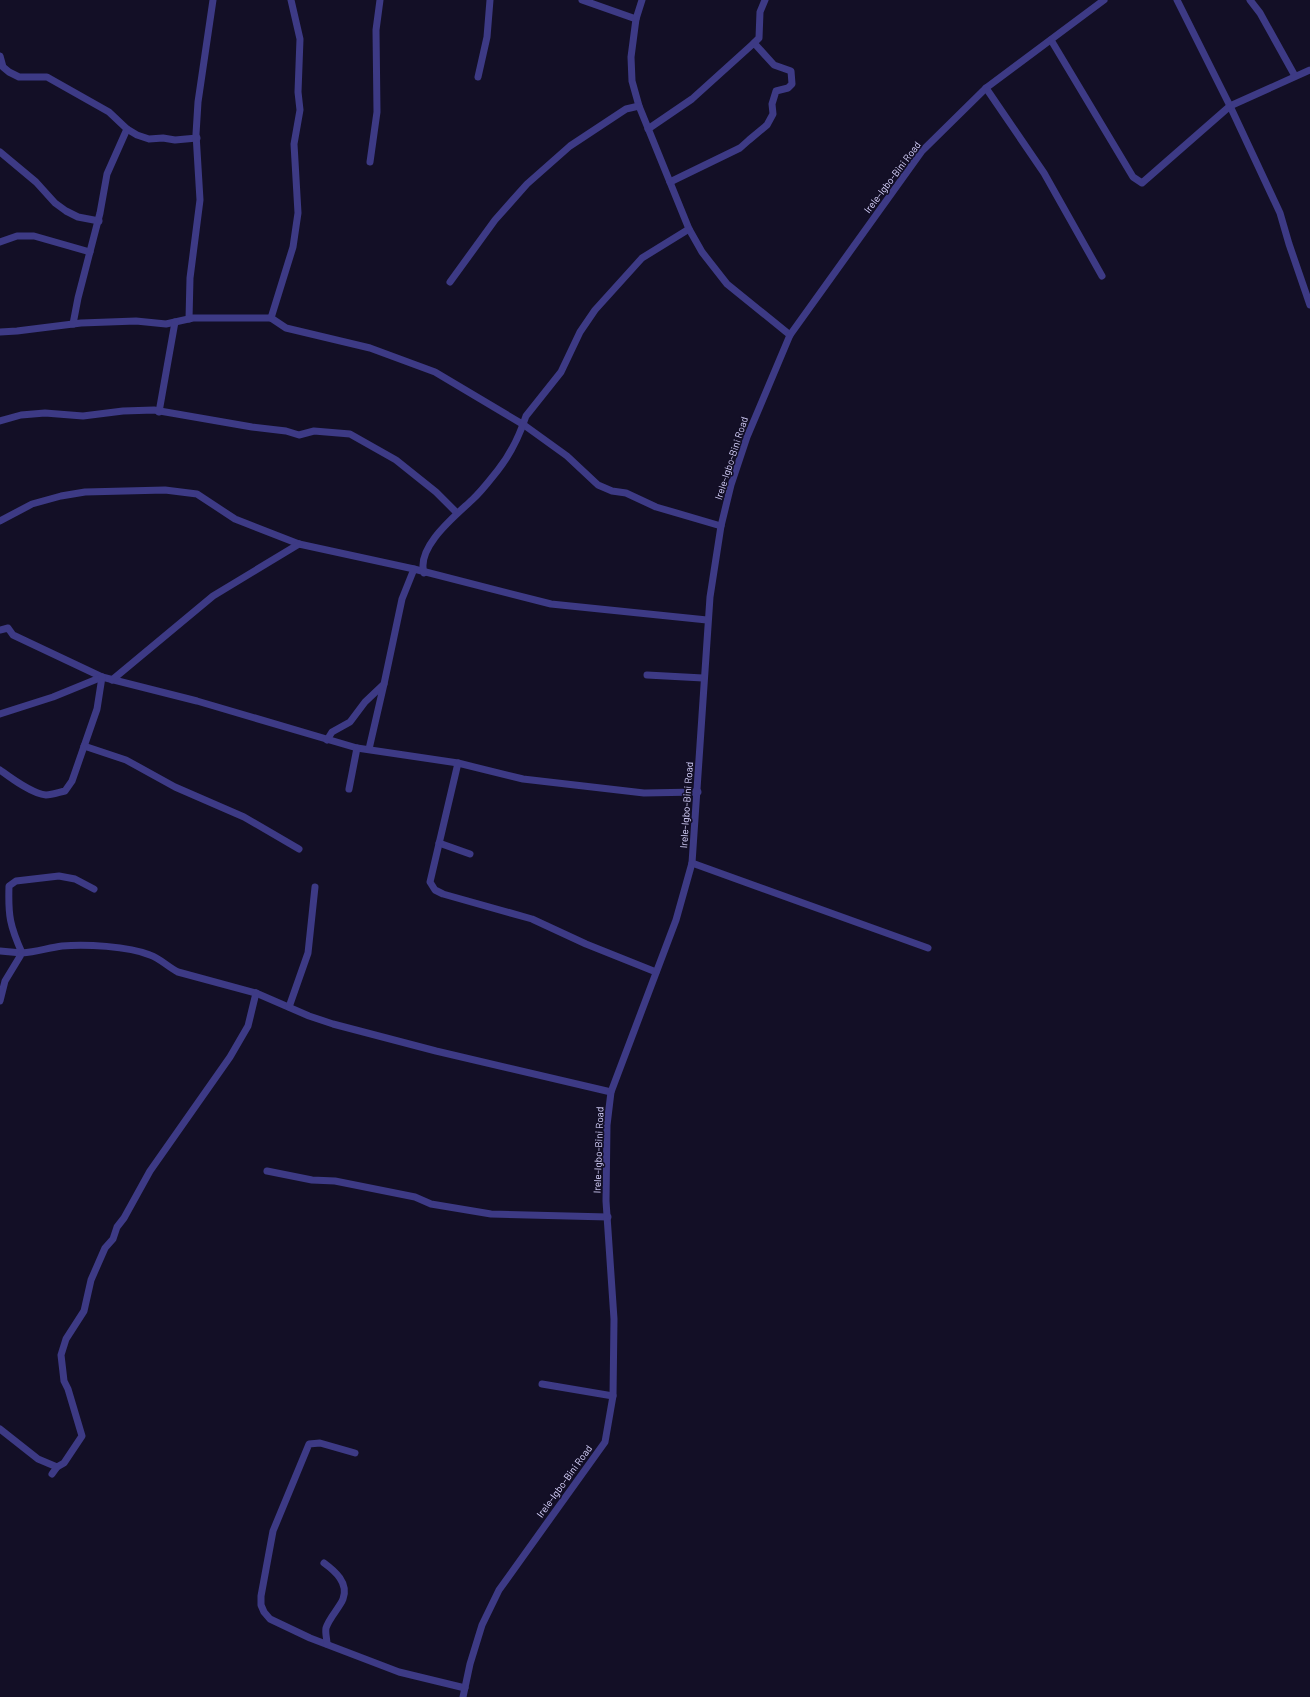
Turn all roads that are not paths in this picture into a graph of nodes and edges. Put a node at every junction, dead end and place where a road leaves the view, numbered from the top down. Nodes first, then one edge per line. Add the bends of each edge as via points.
1 (213, 0) edge
2 (291, 0) edge
3 (380, 0) edge
4 (490, 0) edge
5 (582, 0) edge
6 (642, 0) edge
7 (766, 0) edge
8 (1104, 0) edge
9 (1177, 0) edge
10 (1250, 0) edge
11 (636, 19) junction
12 (1051, 40) junction
13 (754, 42) junction
14 (0, 56) edge
15 (1310, 70) edge
16 (1294, 76) junction
17 (478, 77) dead end
18 (986, 88) junction
19 (639, 106) junction
20 (1230, 106) junction
21 (127, 129) junction
22 (648, 129) junction
23 (197, 138) junction
24 (0, 152) edge
25 (370, 162) dead end
26 (670, 182) junction
27 (99, 221) junction
28 (688, 229) junction
29 (0, 242) edge
30 (90, 252) junction
31 (1102, 276) dead end
32 (450, 282) dead end
33 (1310, 305) edge
34 (271, 318) junction
35 (189, 319) junction
36 (175, 322) junction
37 (73, 324) junction
38 (0, 332) edge
39 (790, 335) junction
40 (159, 412) junction
41 (0, 421) edge
42 (524, 425) junction
43 (457, 513) junction
44 (0, 521) edge
45 (721, 526) junction
46 (299, 544) junction
47 (414, 569) junction
48 (424, 573) junction
49 (707, 620) junction
50 (0, 630) edge
51 (647, 675) dead end
52 (102, 677) junction
53 (703, 678) junction
54 (112, 680) junction
55 (384, 684) junction
56 (0, 714) edge
57 (327, 740) junction
58 (84, 746) junction
59 (358, 748) junction
60 (369, 749) junction
61 (458, 763) junction
62 (0, 770) edge
63 (349, 789) dead end
64 (698, 792) junction
65 (439, 843) junction
66 (299, 849) dead end
67 (470, 854) dead end
68 (692, 863) junction
69 (315, 887) dead end
70 (94, 889) dead end
71 (928, 948) dead end
72 (0, 951) edge
73 (22, 953) junction
74 (656, 972) junction
75 (256, 993) junction
76 (0, 1001) edge
77 (289, 1007) junction
78 (611, 1092) junction
79 (267, 1171) dead end
80 (608, 1217) junction
81 (542, 1384) dead end
82 (613, 1396) junction
83 (0, 1429) edge
84 (355, 1453) dead end
85 (57, 1468) junction
86 (52, 1474) dead end
87 (324, 1563) dead end
88 (327, 1644) junction
89 (466, 1688) junction
90 (463, 1697) edge

1 - 23 street via 198,102
2 - 34 street via 300,39 300,110 294,144 298,213 293,248
3 - 25 street via 376,30 377,112
4 - 17 street via 487,37
5 - 11 street
6 - 11 street
7 - 13 street via 760,12 759,38
8 - 12 street, Irele-Igbo-Bini Road
9 - 20 street
10 - 16 street via 1260,13
11 - 19 street via 631,57 632,81
12 - 18 street, Irele-Igbo-Bini Road
12 - 20 street via 1133,177 1139,182 1147,180
13 - 22 street via 692,99
13 - 26 street via 774,66 791,71 792,84 788,88 776,91 773,98 773,114 767,125 740,148
14 - 21 street via 9,72 19,77 47,77 109,112
15 - 16 street
16 - 20 street
18 - 31 street via 1040,167
18 - 39 street, Irele-Igbo-Bini Road via 922,151
19 - 22 street
19 - 32 street via 626,109 570,146 527,184 496,220
20 - 33 street via 1280,213 1288,244
21 - 23 street via 149,139
21 - 27 street via 107,174
22 - 26 street
23 - 35 street via 200,200 190,278
24 - 27 street via 66,211 78,217
26 - 28 street
27 - 30 street
28 - 39 street via 727,284
28 - 42 street via 642,258 595,310 580,332 560,372 526,416
29 - 30 street via 17,236 34,236
30 - 37 street
34 - 35 street
34 - 42 street via 286,328 370,348 435,372
35 - 36 street
36 - 37 street
36 - 40 street
37 - 38 street
39 - 45 street, Irele-Igbo-Bini Road via 730,485
40 - 41 street via 123,411 84,416 45,413 21,415
40 - 43 street via 286,431 299,436 314,431 350,434 396,460 436,492
42 - 43 street via 498,470 473,500
42 - 45 street via 567,456 598,485 656,507
43 - 48 street via 426,551 422,566
44 - 46 street via 32,504 61,496 85,492 166,490 197,494 235,519
45 - 49 street, Irele-Igbo-Bini Road
46 - 47 street
46 - 54 street via 213,596
47 - 48 street
47 - 55 street via 402,598
48 - 49 street via 551,604
49 - 53 street, Irele-Igbo-Bini Road
50 - 52 street via 8,628 13,635
51 - 53 street
52 - 54 street
52 - 56 street via 53,697
52 - 58 street via 97,709
53 - 64 street, Irele-Igbo-Bini Road
54 - 57 street via 197,701
55 - 57 street via 365,702 350,722 332,732
55 - 60 street
57 - 59 street
58 - 62 street via 72,781 65,791 46,795 8,777
58 - 66 street via 126,760 175,787 244,816
59 - 60 street
59 - 63 street
60 - 61 street
61 - 64 street via 522,779 644,793
61 - 65 street
64 - 68 street, Irele-Igbo-Bini Road
65 - 67 street
65 - 74 street via 430,882 435,890 532,919
68 - 71 street
68 - 74 street, Irele-Igbo-Bini Road via 676,920
69 - 77 street via 308,953
70 - 73 street via 76,879 59,876 16,881 10,886 10,926
72 - 73 street
73 - 75 street via 77,945 120,948 148,954 178,972
73 - 76 street via 5,981
74 - 78 street, Irele-Igbo-Bini Road
75 - 77 street
75 - 85 street via 248,1026 230,1057 150,1171 117,1227 113,1239 105,1248 91,1280 84,1311 66,1339 62,1355 64,1381 82,1436 64,1463
77 - 78 street via 333,1024
78 - 80 street, Irele-Igbo-Bini Road via 607,1125
79 - 80 street via 312,1180 334,1181 415,1197 430,1204 491,1214
80 - 82 street, Irele-Igbo-Bini Road via 614,1319
81 - 82 street
82 - 89 street, Irele-Igbo-Bini Road via 605,1442 499,1590 482,1626 470,1664
83 - 85 street via 38,1459
84 - 88 street via 320,1443 309,1444 273,1531 261,1596 261,1605 270,1619
85 - 86 street
87 - 88 street via 343,1581 343,1599 325,1629
88 - 89 street via 399,1672
89 - 90 street, Irele-Igbo-Bini Road

